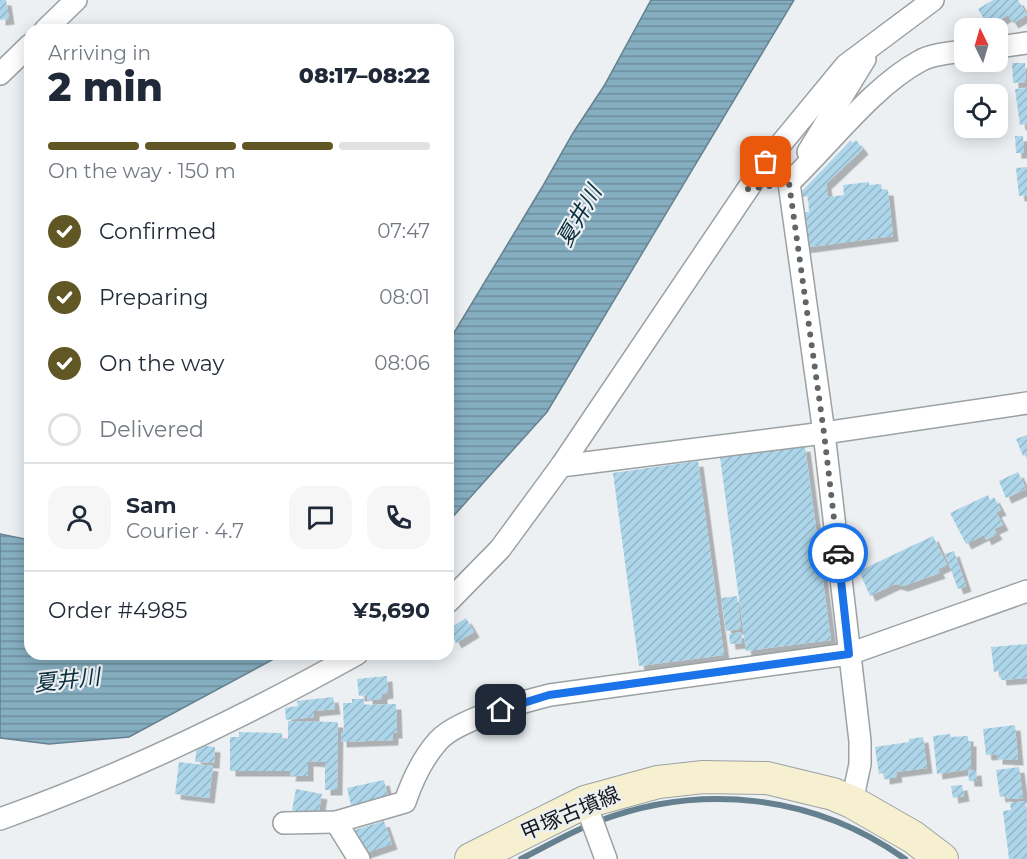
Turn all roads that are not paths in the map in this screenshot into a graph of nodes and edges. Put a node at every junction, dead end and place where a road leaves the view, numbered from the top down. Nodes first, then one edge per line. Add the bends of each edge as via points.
1 (76, 0) edge
2 (933, 0) edge
3 (51, 24) edge
4 (1027, 43) edge
5 (874, 44) junction
6 (1008, 46) edge
7 (24, 51) edge
8 (954, 53) edge
9 (0, 74) edge
10 (794, 178) junction
11 (748, 189) junction
12 (1027, 403) edge
13 (824, 433) junction
14 (561, 466) junction
15 (1027, 591) edge
16 (454, 596) edge
17 (849, 654) junction
18 (346, 660) edge
19 (852, 802) junction
20 (591, 816) junction
21 (0, 819) edge
22 (336, 822) junction
23 (284, 823) dead end
24 (359, 859) edge
25 (471, 859) edge
26 (606, 859) edge
27 (942, 859) edge

1 - 3 street
2 - 5 street
4 - 6 street
5 - 10 street
5 - 11 street via 846,65
7 - 9 street
8 - 10 street via 921,60 880,91
10 - 11 street
10 - 13 street
11 - 14 street
12 - 13 street
13 - 14 street
13 - 17 street
14 - 16 street via 500,549
15 - 17 street
17 - 19 street via 860,741
17 - 22 street via 549,695 518,703 439,739 423,762 405,802
18 - 21 street via 280,697 82,790
19 - 20 main road, 甲塚古墳線 via 767,778 703,777 658,782
19 - 27 main road, 甲塚古墳線
20 - 25 main road, 甲塚古墳線
20 - 26 street
22 - 23 street
22 - 24 street

